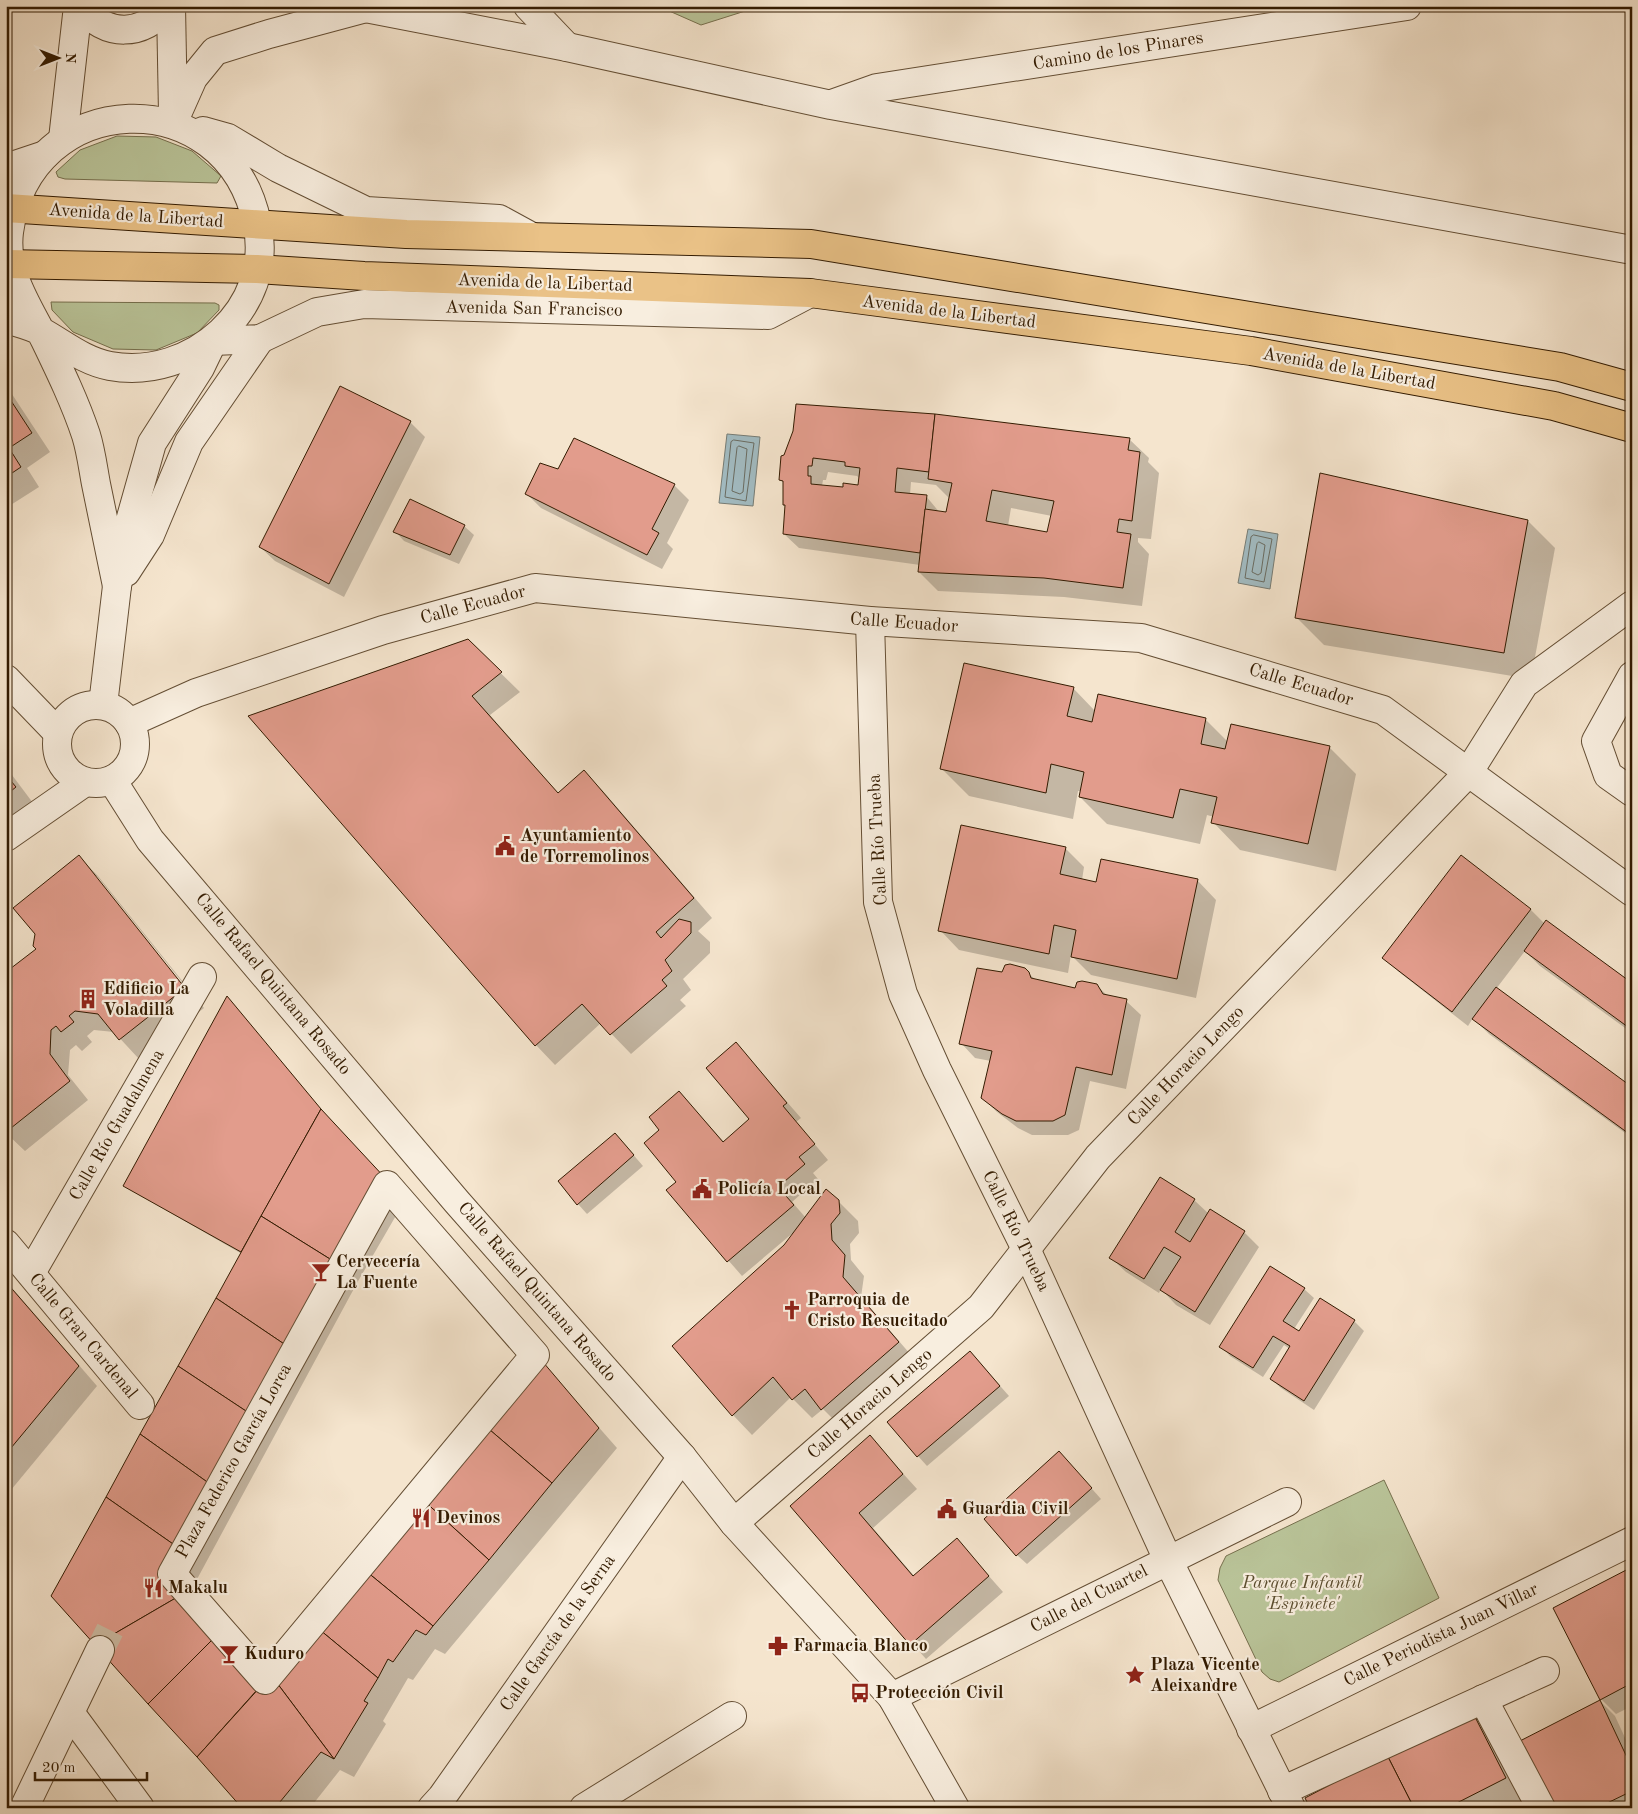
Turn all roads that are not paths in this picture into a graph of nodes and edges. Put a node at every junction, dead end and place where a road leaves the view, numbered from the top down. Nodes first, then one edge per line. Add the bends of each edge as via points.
1 (79, 6) edge
2 (170, 6) edge
3 (528, 6) edge
4 (1407, 6) edge
5 (361, 7) edge
6 (1353, 10) edge
7 (1269, 17) edge
8 (567, 47) junction
9 (831, 105) junction
10 (174, 123) junction
11 (54, 147) junction
12 (6, 168) edge
13 (10, 208) edge
14 (258, 225) junction
15 (532, 237) junction
16 (1632, 250) edge
17 (8, 264) edge
18 (257, 269) junction
19 (810, 294) junction
20 (6, 319) edge
21 (40, 330) junction
22 (260, 339) junction
23 (213, 341) junction
24 (1632, 387) edge
25 (1632, 428) edge
26 (117, 586) junction
27 (1632, 605) edge
28 (870, 622) junction
29 (1632, 676) edge
30 (6, 679) edge
31 (103, 705) junction
32 (129, 723) junction
33 (58, 733) junction
34 (1468, 773) junction
35 (112, 780) junction
36 (85, 782) junction
37 (1632, 792) edge
38 (6, 837) edge
39 (1632, 892) edge
40 (202, 977) dead end
41 (6, 1244) edge
42 (1026, 1249) junction
43 (31, 1273) junction
44 (535, 1355) joint
45 (140, 1405) dead end
46 (682, 1457) junction
47 (1287, 1502) dead end
48 (734, 1523) junction
49 (1632, 1541) edge
50 (1168, 1560) junction
51 (100, 1650) tunnel mouth
52 (1545, 1671) dead end
53 (892, 1697) junction
54 (1483, 1699) junction
55 (71, 1714) junction
56 (732, 1716) dead end
57 (1251, 1729) junction
58 (1287, 1799) edge
59 (441, 1804) edge
60 (24, 1808) edge
61 (140, 1808) edge
62 (584, 1808) edge
63 (954, 1808) edge
64 (1542, 1808) edge

1 - 2 street via 90,18 106,27 123,30 141,28
1 - 11 street
2 - 10 street
3 - 8 street
4 - 6 street, Camino de los Pinares
5 - 8 street
5 - 10 street via 215,51 193,78
6 - 7 street, Camino de los Pinares
7 - 9 street, Camino de los Pinares via 877,88
8 - 9 street
9 - 16 street
10 - 11 street via 136,117 98,122
10 - 14 street via 204,139 230,162 249,192
10 - 15 street via 228,138 278,168 366,211 499,219
11 - 12 street
11 - 13 street via 26,179
13 - 14 main road, Avenida de la Libertad
13 - 17 street
14 - 15 main road, Avenida de la Libertad via 406,234
14 - 18 street
15 - 24 main road, Avenida de la Libertad via 811,244 1560,367
17 - 18 main road, Avenida de la Libertad
17 - 21 street
18 - 19 main road, Avenida de la Libertad
18 - 23 street via 248,296 233,321
19 - 22 street, Avenida San Francisco via 768,315 364,304 318,312
19 - 25 main road, Avenida de la Libertad via 1251,351 1554,406
20 - 21 street
21 - 23 street via 74,354 109,366 145,369 181,360
21 - 26 street via 68,387 86,437
22 - 23 street, Avenida San Francisco
22 - 26 street via 189,442 150,535
23 - 26 street via 200,368 152,443 130,520
26 - 31 street
27 - 34 street, Calle Horacio Lengo via 1524,684
28 - 32 street, Calle Ecuador via 535,588 383,630 196,693
28 - 34 street, Calle Ecuador via 1141,638 1383,710
28 - 42 street, Calle Río Trueba via 878,902 903,994
29 - 37 street via 1596,741 1608,775
30 - 33 street
31 - 32 street via 114,708
31 - 33 street via 83,706 72,712
32 - 35 street via 134,742 131,762
33 - 36 street via 56,747 60,760 67,771
34 - 39 street, Calle Ecuador
34 - 42 street, Calle Horacio Lengo via 1098,1157
35 - 36 street
35 - 46 street, Calle Rafael Quintana Rosado via 150,840 457,1202
36 - 38 street
40 - 43 street, Calle Río Guadalmena
41 - 43 street, Calle Gran Cardenal
42 - 48 street, Calle Horacio Lengo via 981,1307
42 - 50 street, Calle Río Trueba
43 - 45 street, Calle Gran Cardenal
44 - 44 street, Plaza Federico García Lorca via 265,1680 172,1574 387,1185
46 - 48 street, Calle Rafael Quintana Rosado
46 - 59 street, Calle García de la Serna
47 - 50 street, Calle del Cuartel
48 - 53 street, Calle Rafael Quintana Rosado
49 - 57 street, Calle Periodista Juan Villar
50 - 53 street, Calle del Cuartel
50 - 57 street, Calle Río Trueba
51 - 55 street
52 - 54 street
53 - 63 street, Calle Rafael Quintana Rosado
54 - 58 street
54 - 64 street
55 - 60 street
55 - 61 street
56 - 62 street
57 - 58 street, Calle Río Trueba

